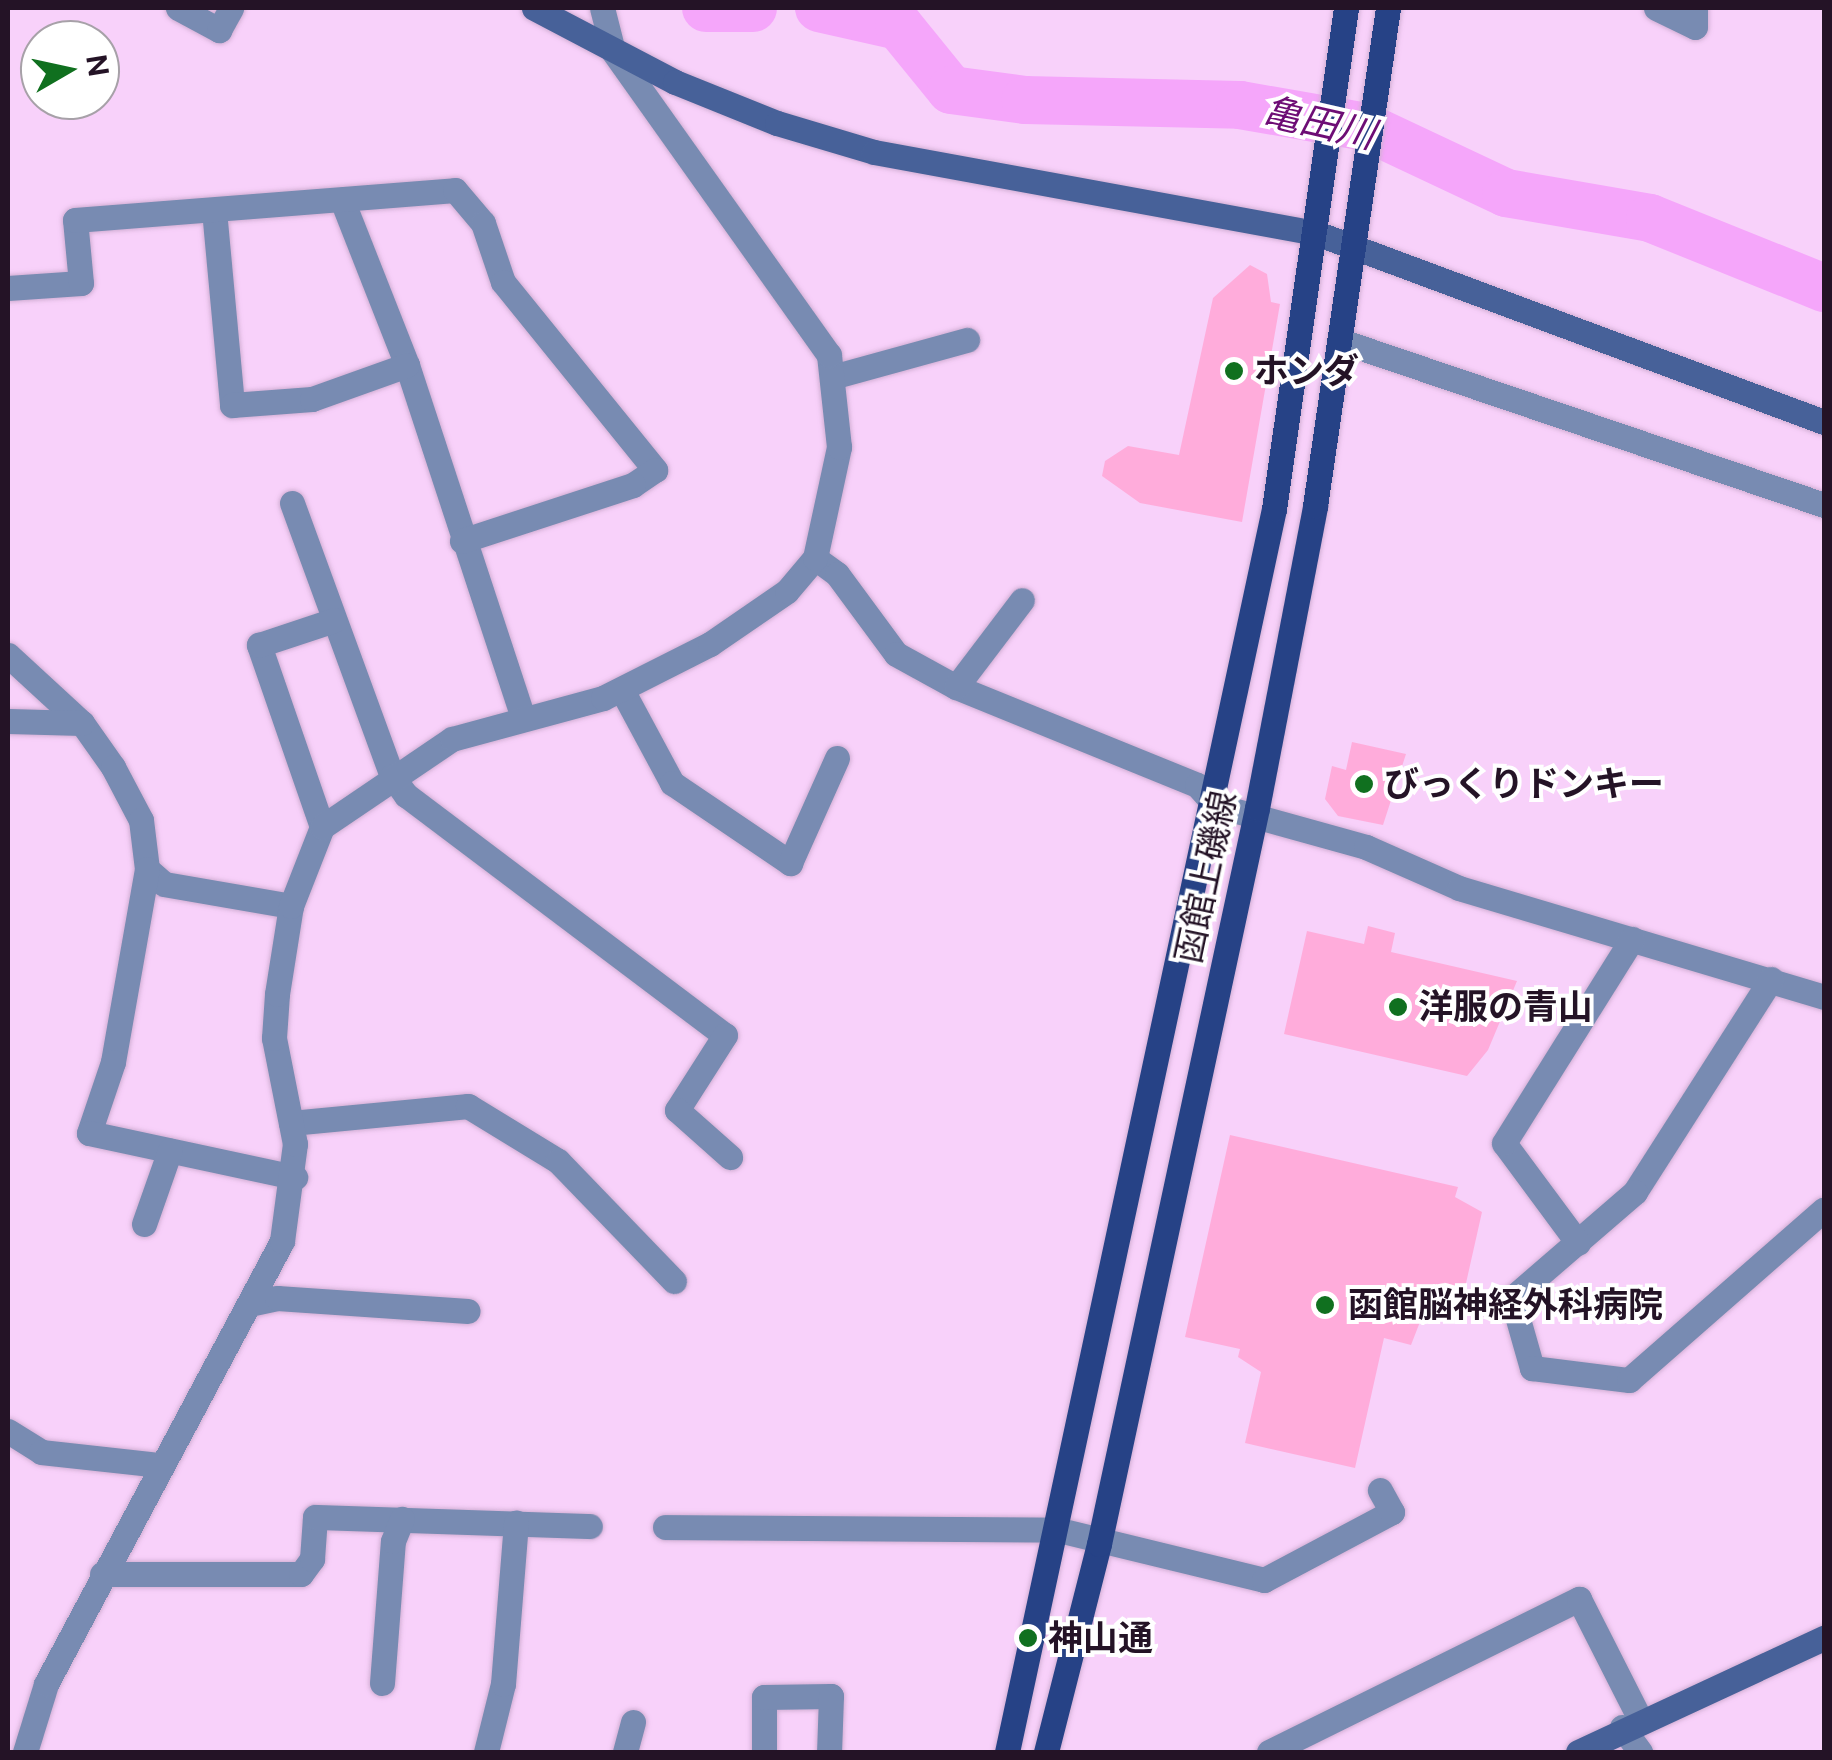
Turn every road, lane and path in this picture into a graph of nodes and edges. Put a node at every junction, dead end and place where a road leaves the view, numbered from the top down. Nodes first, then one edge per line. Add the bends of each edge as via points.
1 (178, 8) edge
2 (231, 8) edge
3 (534, 8) edge
4 (602, 8) edge
5 (1346, 8) edge
6 (1388, 8) edge
7 (1656, 8) edge
8 (1695, 8) edge
9 (613, 51) junction
10 (342, 200) junction
11 (214, 210) junction
12 (1316, 233) junction
13 (1356, 246) junction
14 (8, 288) edge
15 (967, 340) dead end
16 (1341, 340) junction
17 (407, 364) junction
18 (836, 376) junction
19 (1824, 422) edge
20 (292, 503) dead end
21 (1824, 505) edge
22 (462, 540) junction
23 (814, 558) junction
24 (1022, 600) dead end
25 (334, 620) junction
26 (8, 655) edge
27 (956, 687) junction
28 (622, 690) junction
29 (522, 715) junction
30 (8, 722) edge
31 (82, 724) junction
32 (837, 758) dead end
33 (392, 776) junction
34 (1215, 805) junction
35 (1254, 821) junction
36 (322, 827) junction
37 (147, 869) junction
38 (291, 906) junction
39 (1632, 938) junction
40 (1771, 980) junction
41 (1824, 997) edge
42 (291, 1123) junction
43 (170, 1150) junction
44 (730, 1157) dead end
45 (295, 1178) junction
46 (1824, 1209) edge
47 (144, 1224) dead end
48 (1578, 1243) junction
49 (674, 1282) dead end
50 (254, 1304) junction
51 (468, 1311) dead end
52 (8, 1431) edge
53 (158, 1465) junction
54 (1380, 1490) dead end
55 (402, 1519) junction
56 (516, 1523) junction
57 (590, 1526) dead end
58 (665, 1526) dead end
59 (1059, 1530) junction
60 (1099, 1544) junction
61 (102, 1574) junction
62 (1824, 1638) edge
63 (382, 1684) dead end
64 (633, 1722) dead end
65 (1631, 1723) junction
66 (25, 1752) edge
67 (486, 1752) edge
68 (625, 1752) edge
69 (764, 1752) edge
70 (829, 1752) edge
71 (1007, 1752) edge
72 (1046, 1752) edge
73 (1269, 1752) edge
74 (1578, 1752) edge
75 (1640, 1752) edge

1 - 2 street via 220,30
3 - 9 street
4 - 9 street
5 - 12 main road, 函館上磯線
6 - 13 main road, 函館上磯線
7 - 8 street via 1695,27
9 - 12 street via 722,103 874,152
9 - 18 street via 793,298
10 - 11 street
10 - 17 street
10 - 22 street via 455,190 483,223 502,282 655,470 633,485
11 - 14 street via 75,220 81,283
11 - 17 street via 232,405 312,399
12 - 13 street
12 - 34 main road, 函館上磯線 via 1274,509
13 - 16 main road, 函館上磯線
13 - 19 street
15 - 18 street
16 - 21 street
16 - 35 main road, 函館上磯線
17 - 22 street
18 - 23 street via 839,447
20 - 25 street
22 - 29 street
23 - 27 street via 837,574 896,654
23 - 28 street via 787,591 710,644
24 - 27 street
25 - 33 street
25 - 36 street via 259,645
26 - 31 street
27 - 34 street via 1197,785
28 - 29 street
28 - 32 street via 672,782 790,863
29 - 33 street via 452,739
30 - 31 street
31 - 37 street via 133,798
33 - 36 street
33 - 44 street via 406,795 725,1035 677,1110
34 - 35 street
34 - 59 main road, 函館上磯線
35 - 39 street via 1366,847 1459,888
35 - 60 main road, 函館上磯線
36 - 38 street
37 - 38 street via 164,884
37 - 43 street via 114,1062 88,1133
38 - 42 street via 274,1038
39 - 40 street
39 - 48 street via 1504,1143
40 - 41 street
40 - 48 street via 1635,1192
42 - 45 street
42 - 49 street via 468,1106 558,1161
43 - 45 street
43 - 47 street
45 - 50 street via 282,1241
46 - 48 street via 1629,1380 1532,1368 1512,1298
50 - 51 street via 277,1298
50 - 53 street
52 - 53 street via 41,1452
53 - 61 street
54 - 60 street via 1392,1512 1264,1580
55 - 56 street
55 - 61 street via 315,1518 312,1559 301,1574
55 - 63 street via 393,1541
56 - 57 street
56 - 67 street via 502,1684
58 - 59 street
59 - 60 street
59 - 71 main road, 函館上磯線
60 - 72 main road, 函館上磯線
61 - 66 street via 46,1684
62 - 65 street
64 - 68 street
65 - 73 street via 1579,1599
65 - 74 street
65 - 75 street
69 - 70 street via 764,1697 831,1696

